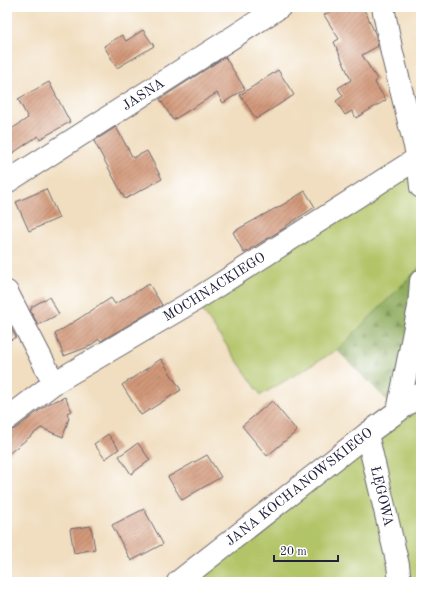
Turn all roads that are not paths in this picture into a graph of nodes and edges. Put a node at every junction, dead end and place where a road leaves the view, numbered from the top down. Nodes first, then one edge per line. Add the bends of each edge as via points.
1 (280, 7) edge
2 (383, 7) edge
3 (419, 157) edge
4 (7, 182) edge
5 (421, 187) edge
6 (421, 281) edge
7 (7, 292) edge
8 (54, 383) junction
9 (421, 394) edge
10 (398, 411) junction
11 (7, 419) edge
12 (367, 434) junction
13 (178, 582) edge
14 (400, 582) edge

1 - 4 street, JASNA
2 - 3 street
3 - 5 street
3 - 8 street, MOCHNACKIEGO via 195,300
6 - 10 street via 419,307
7 - 8 street
8 - 11 street, MOCHNACKIEGO
9 - 10 street, JANA KOCHANOWSKIEGO
10 - 12 street, JANA KOCHANOWSKIEGO
12 - 13 street, JANA KOCHANOWSKIEGO
12 - 14 street, ŁĘGOWA

